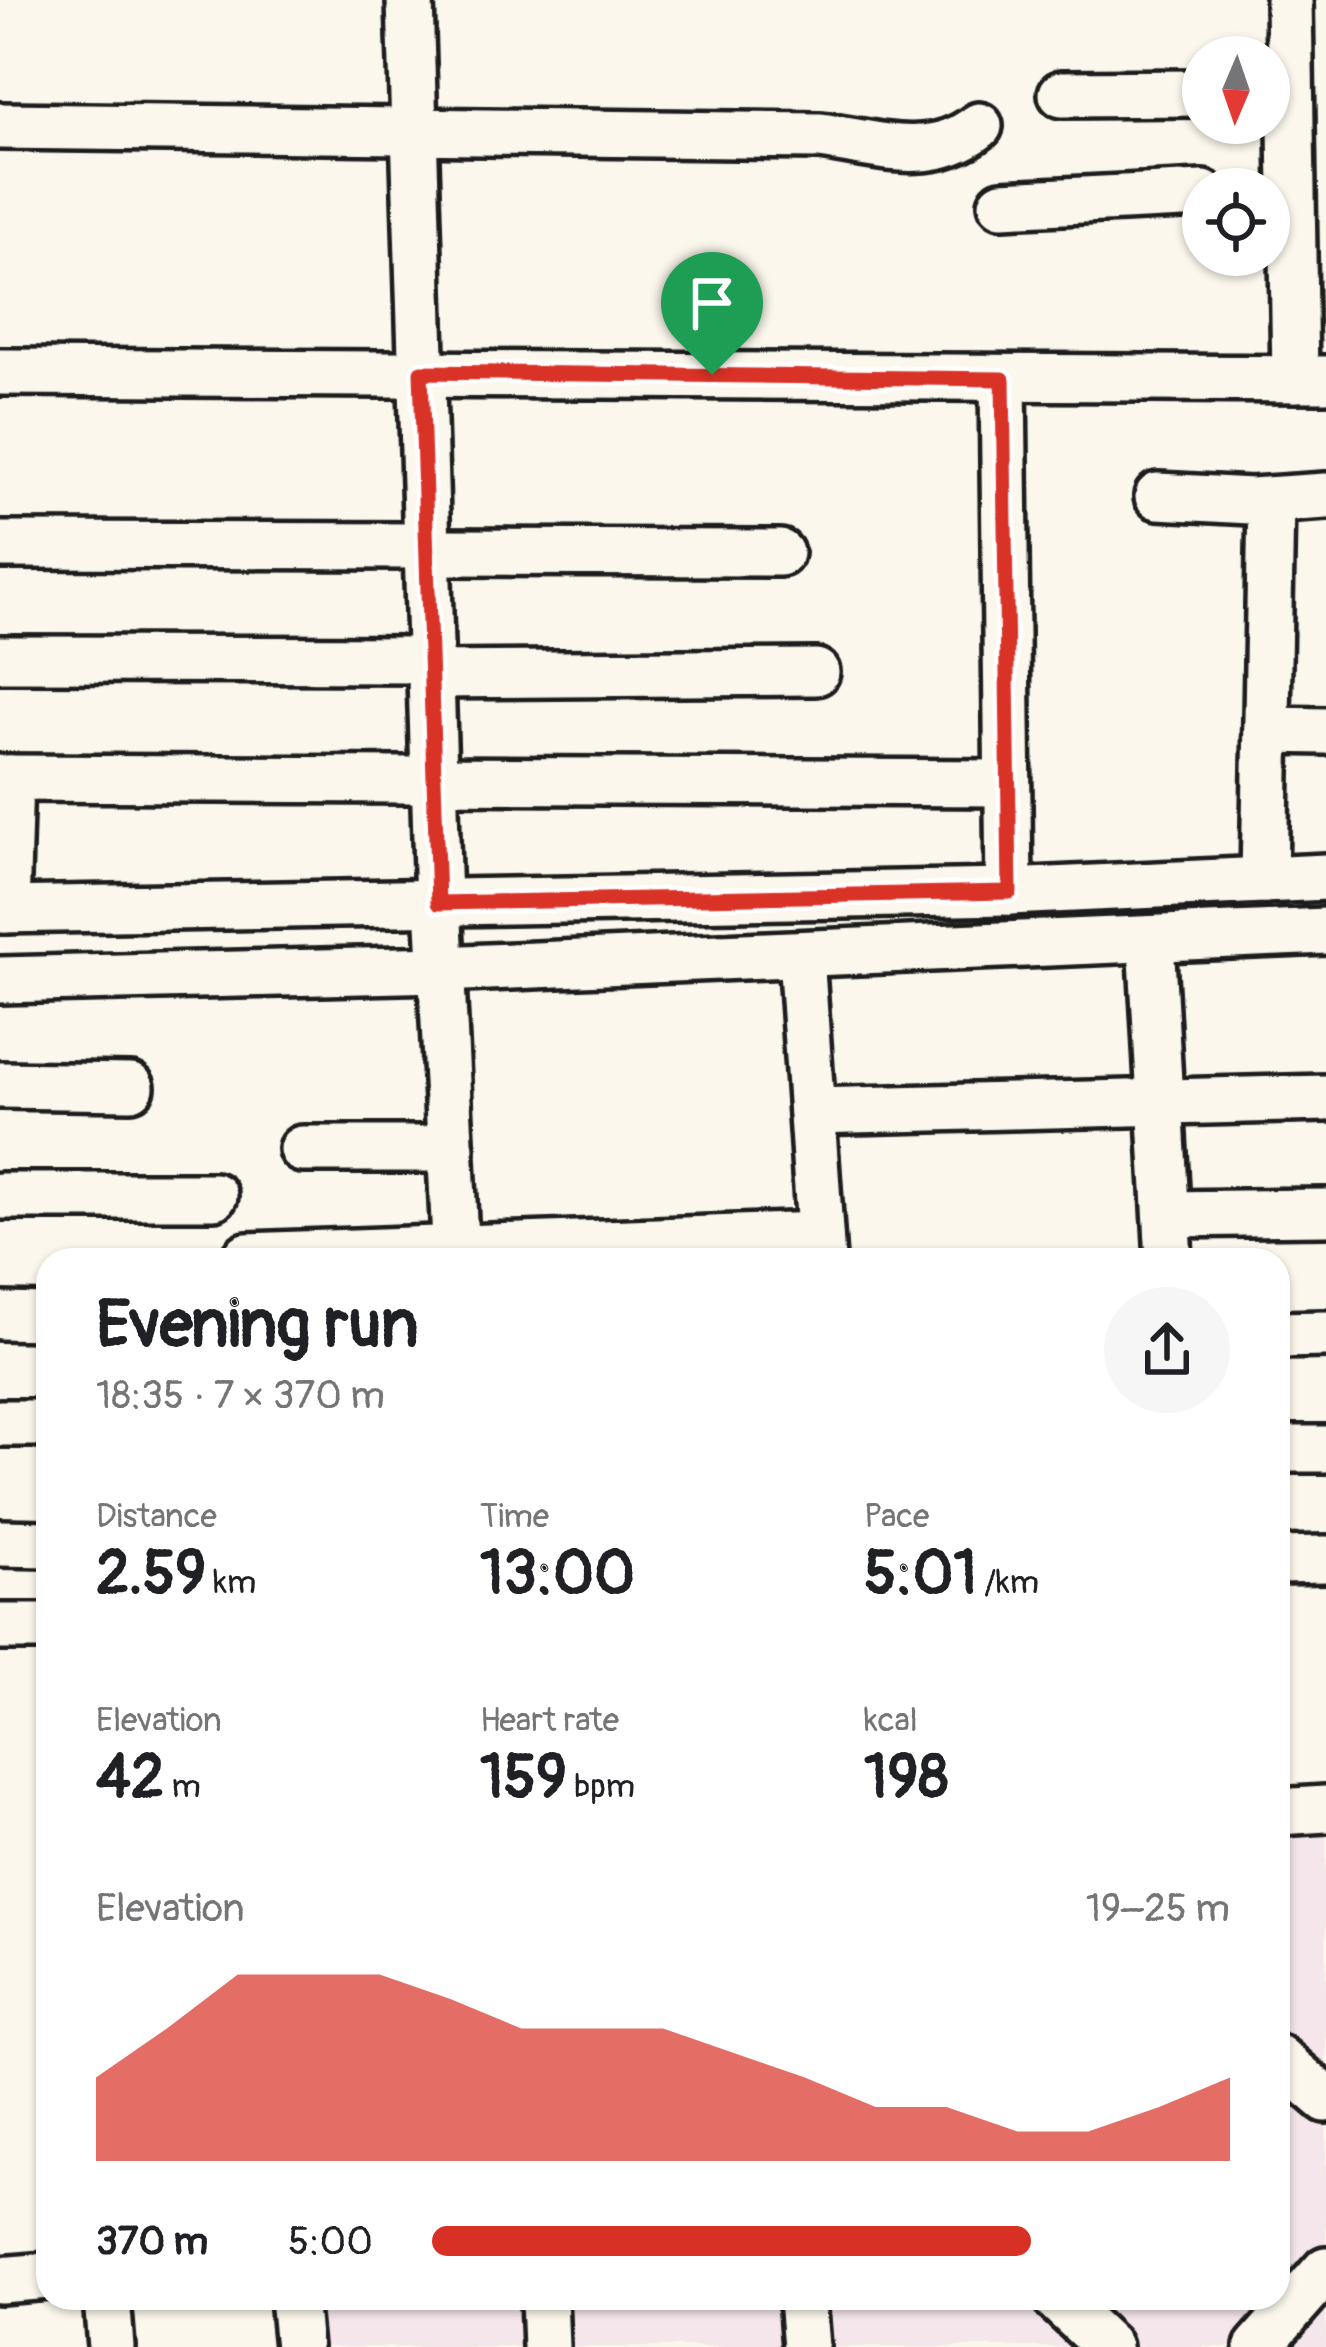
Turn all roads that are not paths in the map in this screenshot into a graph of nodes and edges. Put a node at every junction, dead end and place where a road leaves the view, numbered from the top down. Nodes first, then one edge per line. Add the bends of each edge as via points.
1 (410, 0) edge
2 (1289, 0) edge
3 (1286, 36) edge
4 (1182, 93) edge
5 (1062, 94) dead end
6 (979, 126) dead end
7 (0, 127) edge
8 (414, 132) junction
9 (1288, 144) edge
10 (1182, 195) edge
11 (1295, 195) edge
12 (1002, 204) dead end
13 (0, 372) edge
14 (421, 372) junction
15 (1003, 379) junction
16 (1311, 379) edge
17 (1157, 496) dead end
18 (1326, 496) edge
19 (1271, 501) junction
20 (0, 544) edge
21 (427, 549) junction
22 (780, 553) dead end
23 (0, 659) edge
24 (431, 668) junction
25 (817, 672) dead end
26 (1267, 730) junction
27 (1326, 731) edge
28 (5, 778) edge
29 (434, 778) junction
30 (1007, 783) junction
31 (1326, 877) edge
32 (1264, 880) junction
33 (1010, 892) junction
34 (438, 903) junction
35 (3, 910) edge
36 (1326, 931) edge
37 (1151, 940) junction
38 (801, 956) junction
39 (442, 969) junction
40 (0, 980) edge
41 (0, 1085) edge
42 (131, 1087) dead end
43 (1326, 1099) edge
44 (1160, 1102) junction
45 (812, 1111) junction
46 (451, 1148) junction
47 (302, 1149) dead end
48 (0, 1196) edge
49 (214, 1196) dead end
50 (1326, 1212) edge
51 (1166, 1214) junction
52 (821, 1247) edge
53 (456, 1248) edge
54 (780, 1248) edge
55 (1168, 1248) edge
56 (0, 1316) edge
57 (36, 1317) edge
58 (1326, 1334) edge
59 (1290, 1335) edge
60 (0, 1423) edge
61 (36, 1423) edge
62 (1290, 1449) edge
63 (1326, 1449) edge
64 (0, 1543) edge
65 (36, 1544) edge
66 (1326, 1559) edge
67 (1290, 1560) edge
68 (36, 1627) edge
69 (0, 1628) edge
70 (1326, 1809) edge
71 (1290, 1811) edge
72 (1290, 2068) edge
73 (1326, 2099) edge
74 (1326, 2270) edge
75 (36, 2277) edge
76 (0, 2280) edge
77 (108, 2310) edge
78 (294, 2310) edge
79 (544, 2310) edge
80 (803, 2310) edge
81 (1069, 2310) edge
82 (111, 2347) edge
83 (298, 2347) edge
84 (546, 2347) edge
85 (806, 2347) edge
86 (1108, 2347) edge
87 (1258, 2347) edge

1 - 8 street
2 - 3 street
4 - 5 street
6 - 8 street via 956,145 919,149 820,136
7 - 8 street
8 - 14 street
9 - 11 street
10 - 12 street
11 - 16 street
13 - 14 street
14 - 15 street
14 - 21 street
15 - 16 street
15 - 30 street
17 - 19 street
18 - 19 street
19 - 26 street
20 - 21 street
21 - 22 street
21 - 24 street
23 - 24 street
24 - 25 street
24 - 29 street
26 - 27 street
26 - 32 street
28 - 29 street
28 - 35 street
29 - 30 street
29 - 34 street
30 - 33 street
31 - 32 street
32 - 33 street
33 - 34 street
34 - 35 street
34 - 39 street
36 - 37 street
37 - 38 street
37 - 44 street
38 - 39 street
38 - 45 street
39 - 40 street
39 - 46 street
41 - 42 street
43 - 44 street
44 - 45 street
44 - 51 street
45 - 52 street
46 - 47 street
46 - 53 street
48 - 49 street
50 - 51 street
51 - 55 street
52 - 54 street
56 - 57 street
58 - 59 street
60 - 61 street
62 - 63 street
64 - 65 street
66 - 67 street
68 - 69 street
70 - 71 street
72 - 73 street
74 - 87 street
75 - 76 street
77 - 82 street
78 - 83 street
79 - 84 street
80 - 85 street
81 - 86 street

